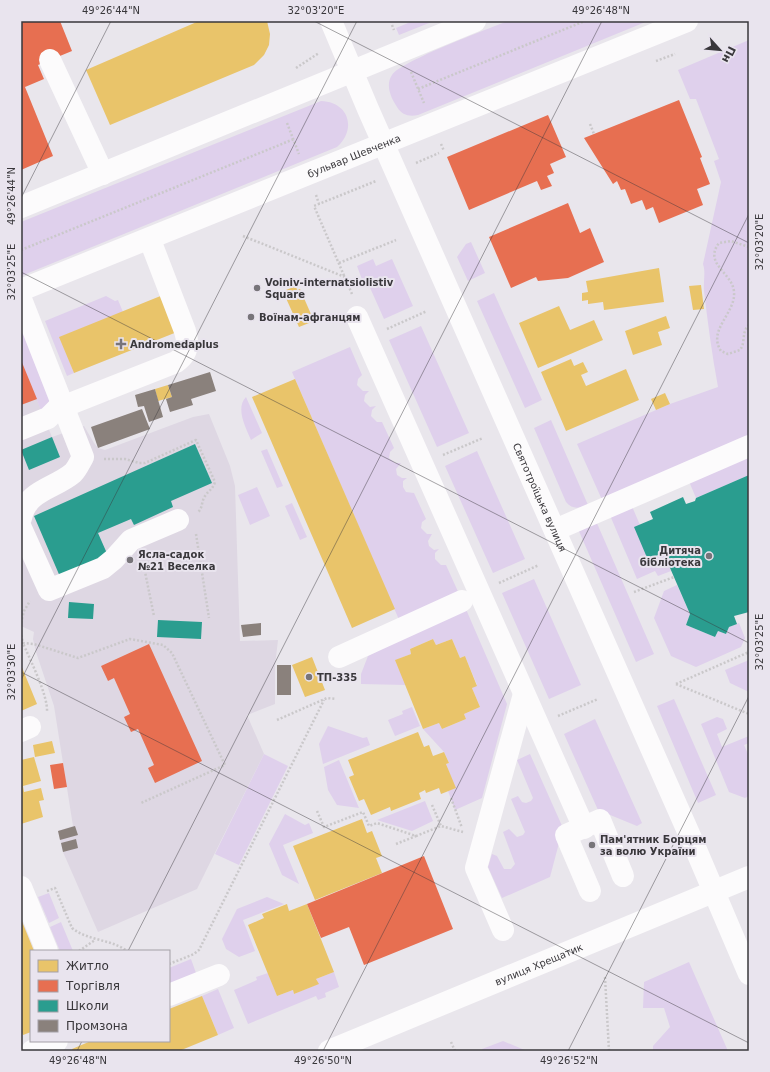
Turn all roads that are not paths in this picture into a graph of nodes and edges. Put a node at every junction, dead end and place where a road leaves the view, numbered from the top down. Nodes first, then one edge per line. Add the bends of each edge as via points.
1 (331, 21) edge
2 (475, 21) edge
3 (687, 21) edge
4 (50, 60) dead end
5 (352, 72) junction
6 (384, 144) junction
7 (103, 174) junction
8 (21, 207) edge
9 (150, 240) junction
10 (21, 290) edge
11 (21, 299) edge
12 (358, 317) dead end
13 (63, 406) junction
14 (21, 429) edge
15 (749, 446) edge
16 (21, 518) edge
17 (185, 518) road end
18 (21, 528) edge
19 (555, 530) junction
20 (462, 601) dead end
21 (339, 657) dead end
22 (524, 694) junction
23 (584, 828) junction
24 (624, 876) dead end
25 (749, 877) edge
26 (21, 886) edge
27 (590, 891) dead end
28 (714, 893) junction
29 (503, 930) dead end
30 (47, 950) edge
31 (749, 974) edge
32 (219, 975) dead end
33 (170, 995) edge
34 (54, 1042) edge
35 (32, 1051) edge
36 (329, 1051) edge

1 - 5 street, Святотроїцька вулиця
2 - 5 street
3 - 6 street, бульвар Шевченка
4 - 7 street
5 - 6 street, Святотроїцька вулиця
5 - 7 street
6 - 9 street, бульвар Шевченка
6 - 19 street, Святотроїцька вулиця
7 - 8 street
9 - 10 street, бульвар Шевченка
9 - 13 street via 187,338 185,354 176,362
11 - 13 street
12 - 22 street
13 - 14 street via 54,410 48,418
13 - 16 street via 83,457 73,472 32,497
15 - 19 street
17 - 18 street via 138,537 126,545 109,564 49,590
19 - 28 street, Святотроїцька вулиця
20 - 21 street
22 - 23 street
22 - 29 street via 476,868
23 - 24 street via 600,820
23 - 27 street via 566,836
25 - 28 street, вулиця Хрещатик
26 - 30 street
28 - 31 street, Святотроїцька вулиця
28 - 36 street, вулиця Хрещатик
32 - 33 street
34 - 35 street

